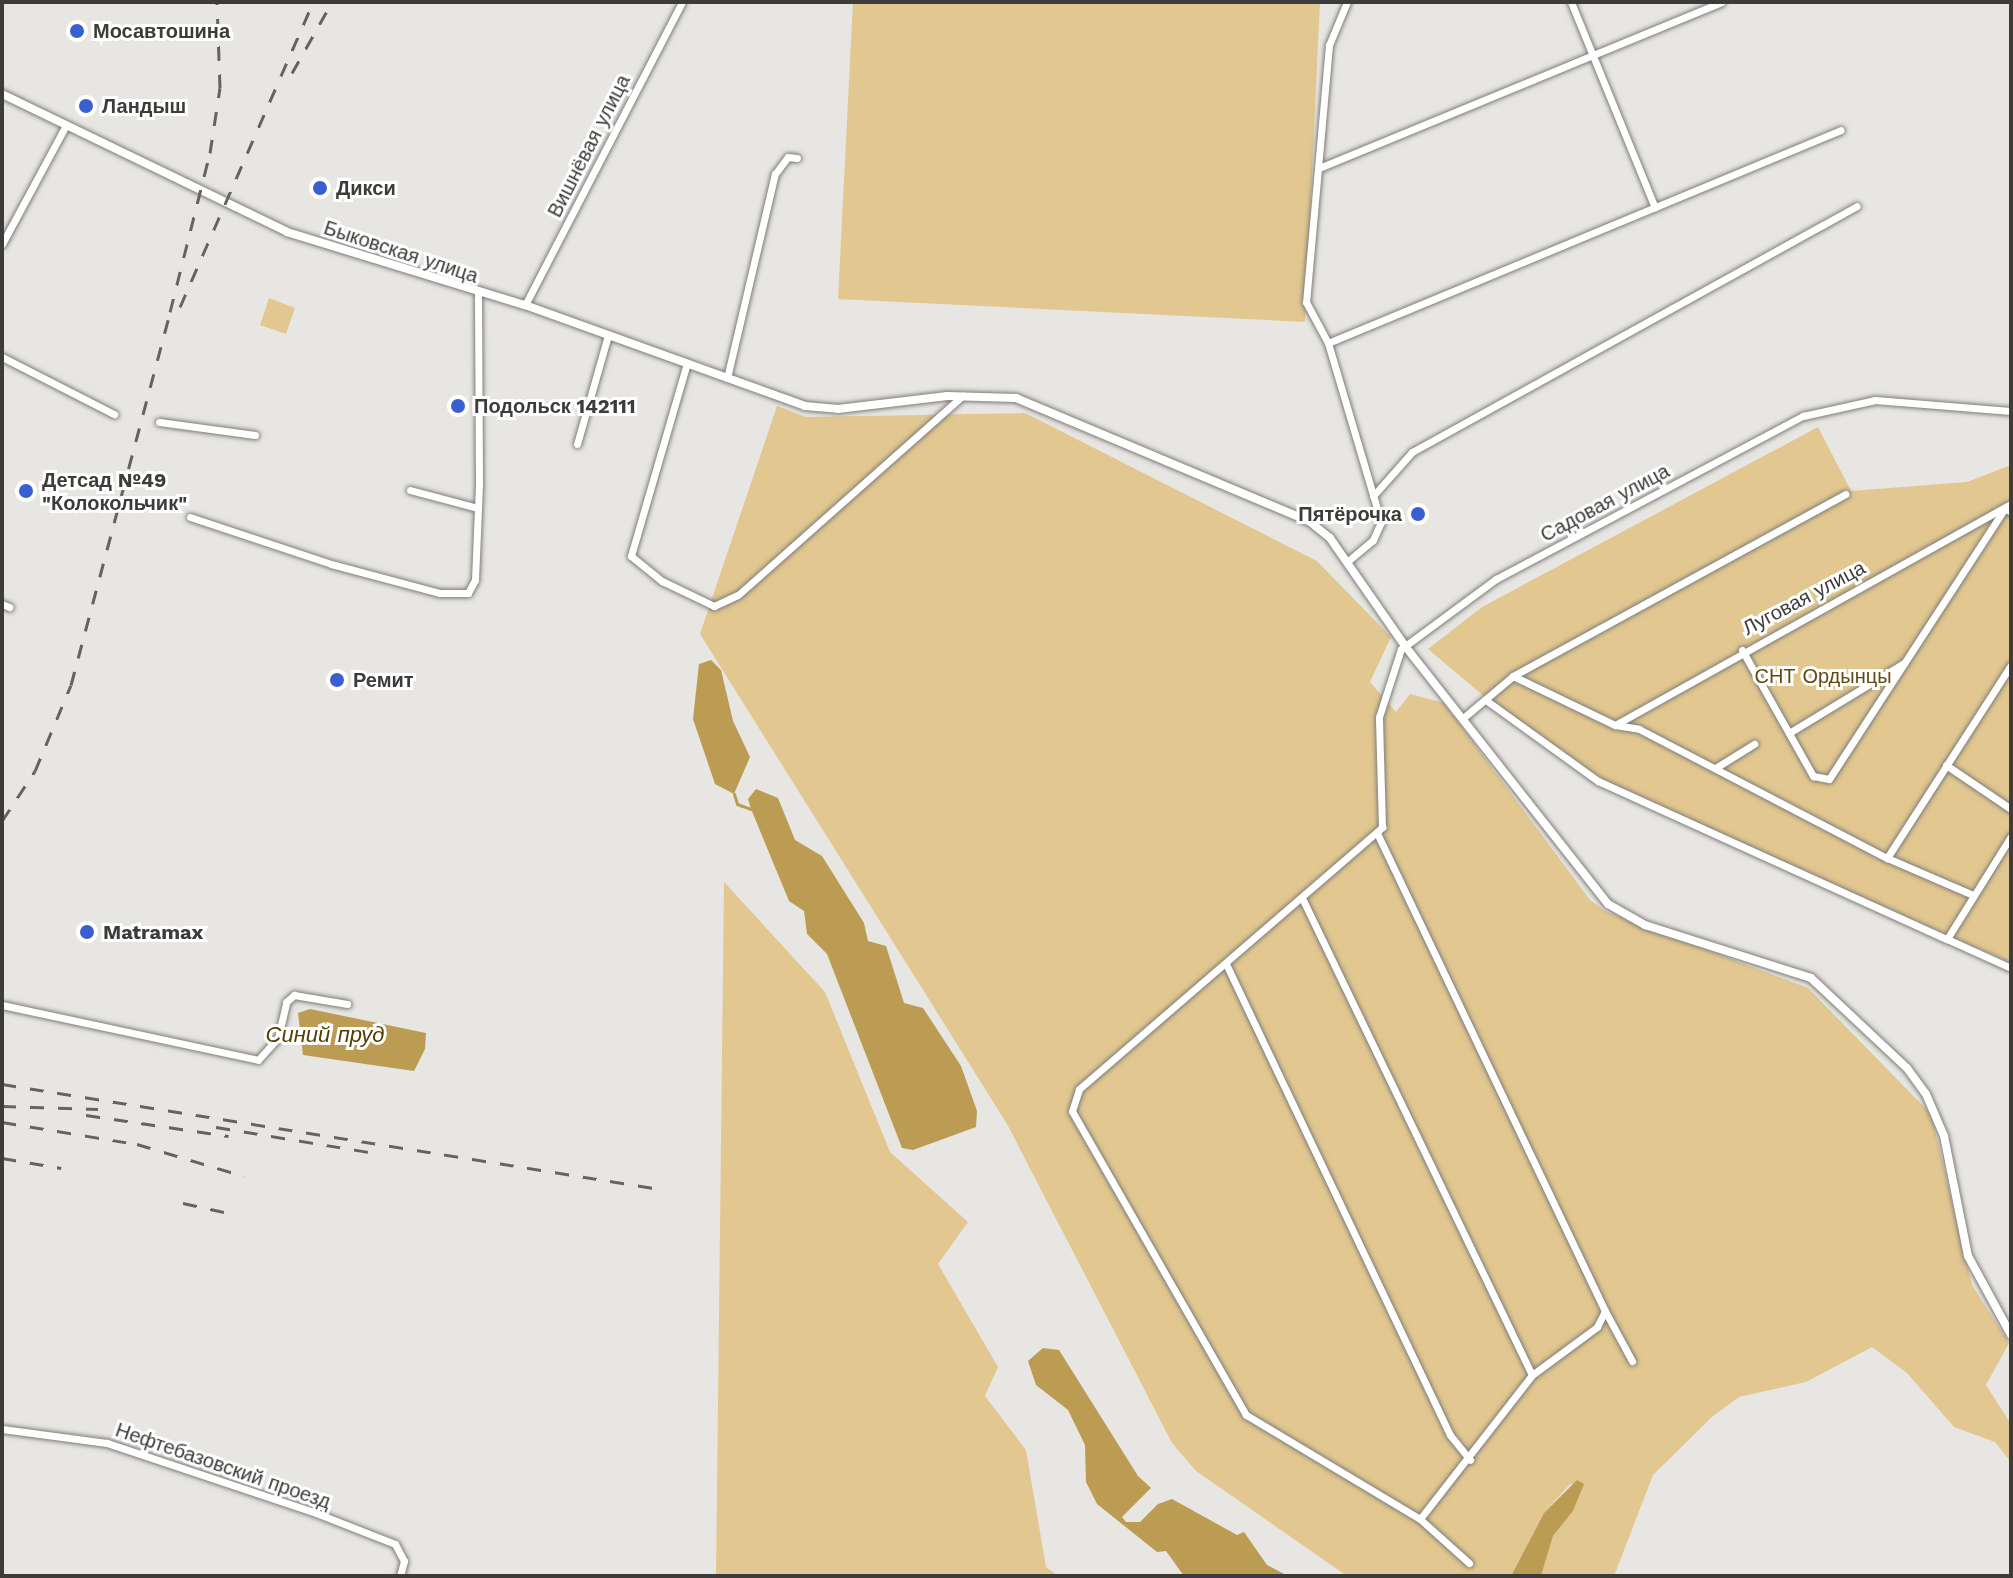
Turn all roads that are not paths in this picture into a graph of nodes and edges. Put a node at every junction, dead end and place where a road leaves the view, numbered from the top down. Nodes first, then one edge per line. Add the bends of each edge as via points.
1 (682, 2) edge
2 (1347, 2) edge
3 (1571, 2) edge
4 (1721, 2) edge
5 (1592, 55) junction
6 (2, 94) edge
7 (66, 125) junction
8 (1841, 130) dead end
9 (797, 158) dead end
10 (1319, 168) junction
11 (1857, 206) dead end
12 (1655, 208) junction
13 (2, 242) edge
14 (478, 294) junction
15 (525, 305) junction
16 (608, 335) junction
17 (1328, 343) junction
18 (2, 357) edge
19 (687, 363) junction
20 (727, 378) junction
21 (963, 395) junction
22 (2011, 411) edge
23 (114, 414) dead end
24 (159, 422) dead end
25 (255, 435) dead end
26 (577, 444) dead end
27 (410, 490) dead end
28 (1845, 494) dead end
29 (1373, 496) junction
30 (478, 508) junction
31 (2009, 508) edge
32 (190, 517) dead end
33 (1347, 562) junction
34 (1405, 646) junction
35 (1742, 650) junction
36 (1905, 663) junction
37 (2011, 665) edge
38 (1513, 676) junction
39 (1487, 701) junction
40 (1463, 718) junction
41 (1615, 725) junction
42 (1789, 733) junction
43 (1754, 744) dead end
44 (1946, 765) junction
45 (1717, 767) junction
46 (2011, 809) edge
47 (1377, 833) junction
48 (2011, 836) edge
49 (1887, 858) junction
50 (1973, 895) junction
51 (1303, 900) junction
52 (1947, 939) junction
53 (1227, 966) junction
54 (2011, 968) edge
55 (347, 1004) dead end
56 (2, 1005) edge
57 (1605, 1311) junction
58 (2011, 1335) edge
59 (1632, 1361) dead end
60 (1532, 1375) junction
61 (2, 1429) edge
62 (1470, 1460) junction
63 (1420, 1519) junction
64 (1469, 1563) dead end
65 (400, 1576) edge

1 - 15 street, Вишнёвая улица
2 - 10 street via 1329,45
3 - 5 street
4 - 5 street
5 - 10 street
5 - 12 street
6 - 7 street, Быковская улица
7 - 13 street
7 - 14 street, Быковская улица via 287,232
8 - 12 street
9 - 20 street via 788,157 775,174
10 - 17 street via 1306,302
11 - 29 street via 1412,452
12 - 17 street
14 - 15 street, Быковская улица
14 - 30 street
15 - 16 street, Быковская улица
16 - 19 street, Быковская улица
16 - 26 street
17 - 29 street
18 - 23 street
19 - 20 street, Быковская улица
19 - 21 street via 631,556 662,581 714,606 738,595
20 - 21 street, Быковская улица via 805,406 838,409
21 - 33 street, Быковская улица via 1016,398 1288,511 1330,538
22 - 34 street, Садовая улица via 1875,400 1803,416 1496,579
24 - 25 street
27 - 30 street
28 - 38 street
29 - 33 street via 1379,533
30 - 32 street via 475,580 468,593 439,593
31 - 35 street, Луговая улица
31 - 36 street
33 - 34 street, Быковская улица
34 - 40 street, Быковская улица
34 - 47 street via 1379,717 1382,827
35 - 41 street, Луговая улица
35 - 42 street
36 - 42 street
36 - 42 street via 1829,779 1813,776
37 - 44 street
38 - 39 street
38 - 41 street
39 - 40 street
39 - 52 street via 1598,781
40 - 58 street, Быковская улица via 1608,904 1645,925 1811,978 1880,1038 1937,1115 1968,1256
41 - 45 street via 1639,729
43 - 45 street
44 - 46 street
44 - 49 street
45 - 49 street
47 - 51 street
47 - 57 street
48 - 50 street
49 - 50 street
50 - 52 street
51 - 53 street
51 - 60 street
52 - 54 street
53 - 62 street via 1450,1435
53 - 63 street via 1079,1089 1072,1111 1246,1415
55 - 56 street via 294,995 286,1002 278,1038 258,1060
57 - 59 street
57 - 60 street via 1597,1327
60 - 62 street
61 - 65 street, Нефтебазовский проезд via 107,1443 316,1513 395,1544 404,1561
62 - 63 street
63 - 64 street

